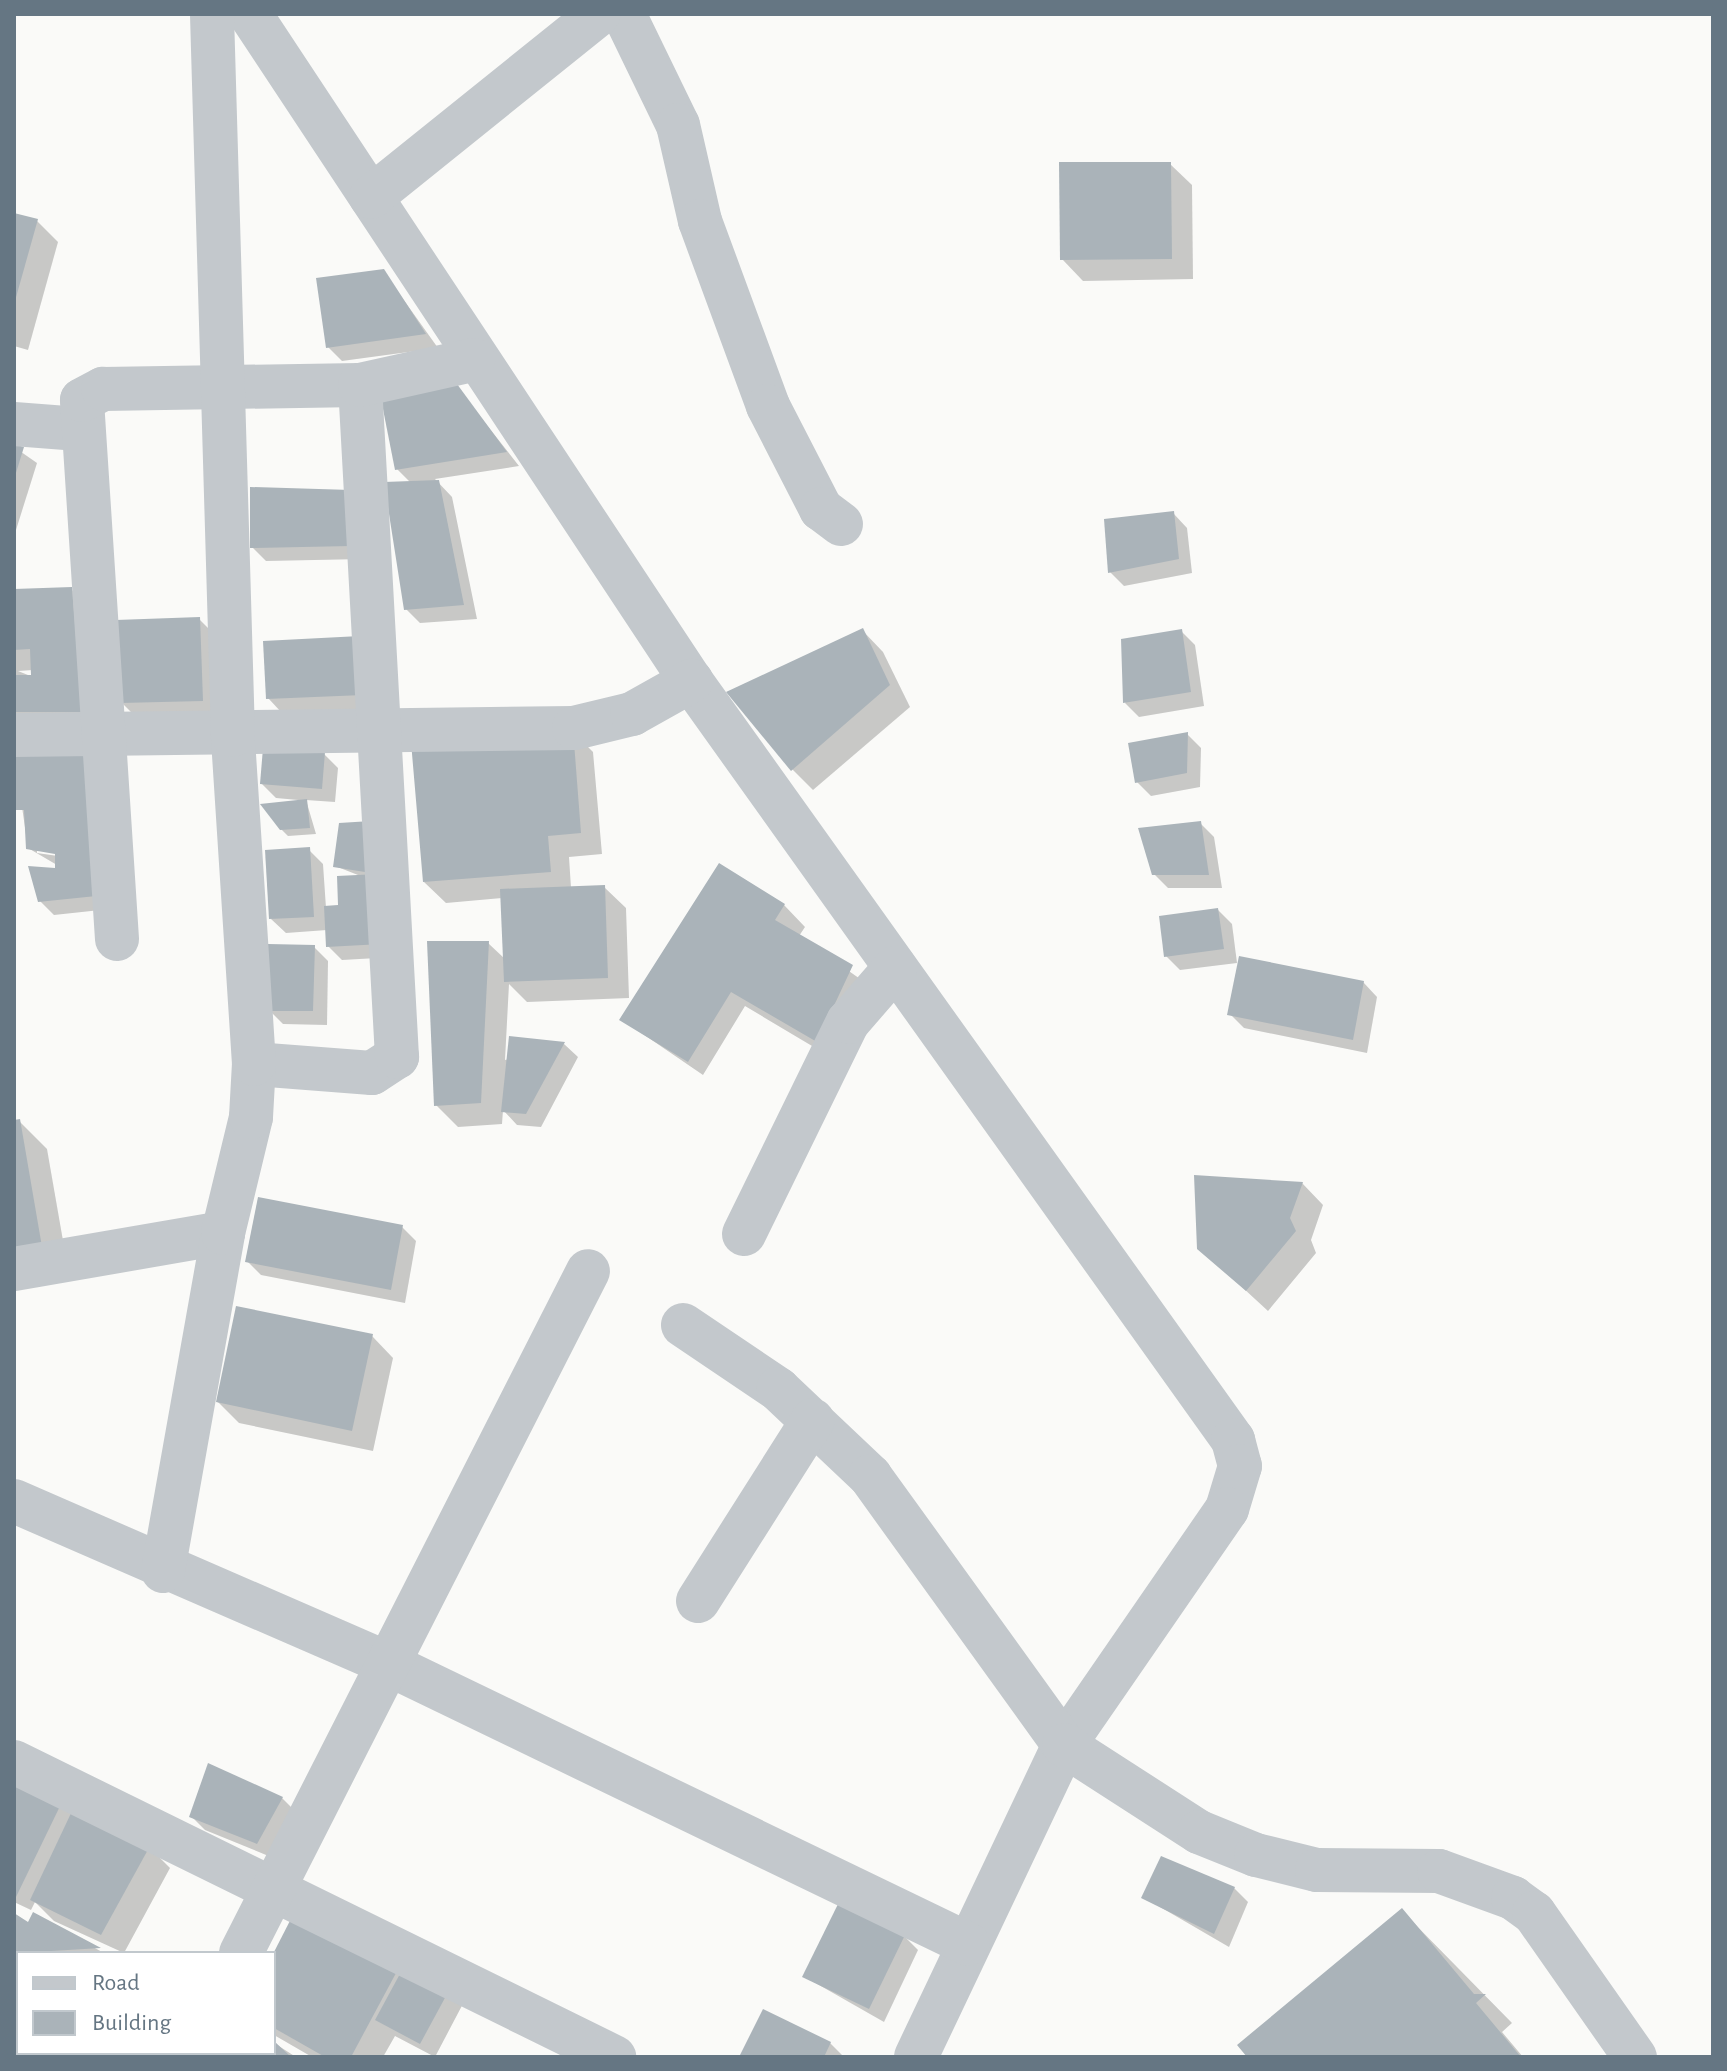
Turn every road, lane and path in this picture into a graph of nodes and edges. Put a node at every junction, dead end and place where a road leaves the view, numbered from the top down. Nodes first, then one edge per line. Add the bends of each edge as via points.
1 (212, 14) edge
2 (250, 14) edge
3 (599, 14) edge
4 (624, 14) edge
5 (371, 197) junction
6 (473, 360) junction
7 (360, 385) junction
8 (227, 390) junction
9 (14, 424) edge
10 (79, 429) junction
11 (841, 524) dead end
12 (691, 681) junction
13 (379, 729) junction
14 (103, 732) junction
15 (14, 735) edge
16 (233, 735) junction
17 (117, 939) dead end
18 (895, 968) junction
19 (254, 1064) junction
20 (223, 1233) junction
21 (744, 1234) dead end
22 (14, 1269) edge
23 (588, 1271) dead end
24 (683, 1325) dead end
25 (813, 1420) junction
26 (14, 1501) edge
27 (163, 1571) junction
28 (698, 1601) dead end
29 (388, 1664) junction
30 (1064, 1745) junction
31 (14, 1762) edge
32 (275, 1889) junction
33 (968, 1944) junction
34 (242, 1951) edge
35 (614, 2057) edge
36 (916, 2057) edge
37 (1635, 2057) edge

1 - 8 street
2 - 5 street
3 - 5 street
4 - 11 street via 678,125 700,221 768,406 821,509
5 - 6 street
6 - 7 street
6 - 12 street
7 - 8 street
7 - 13 street
8 - 10 street via 103,389 82,400
8 - 16 street
9 - 10 street
10 - 14 street
12 - 13 street via 601,725
12 - 18 street
13 - 16 street
13 - 19 street via 397,1057 372,1073
14 - 15 street
14 - 16 street
14 - 17 street
16 - 19 street
18 - 21 street via 848,1022
18 - 30 street via 1213,1408 1240,1466 1227,1509
19 - 20 street via 251,1117
20 - 22 street
20 - 27 street
23 - 29 street
24 - 25 street via 734,1354
25 - 28 street
25 - 30 street via 870,1476
26 - 27 street
27 - 29 street
29 - 32 street
29 - 33 street
30 - 33 street
30 - 37 street via 1199,1832 1256,1855 1317,1870 1439,1871 1513,1898 1534,1913
31 - 32 street
32 - 34 street
32 - 35 street
33 - 36 street

